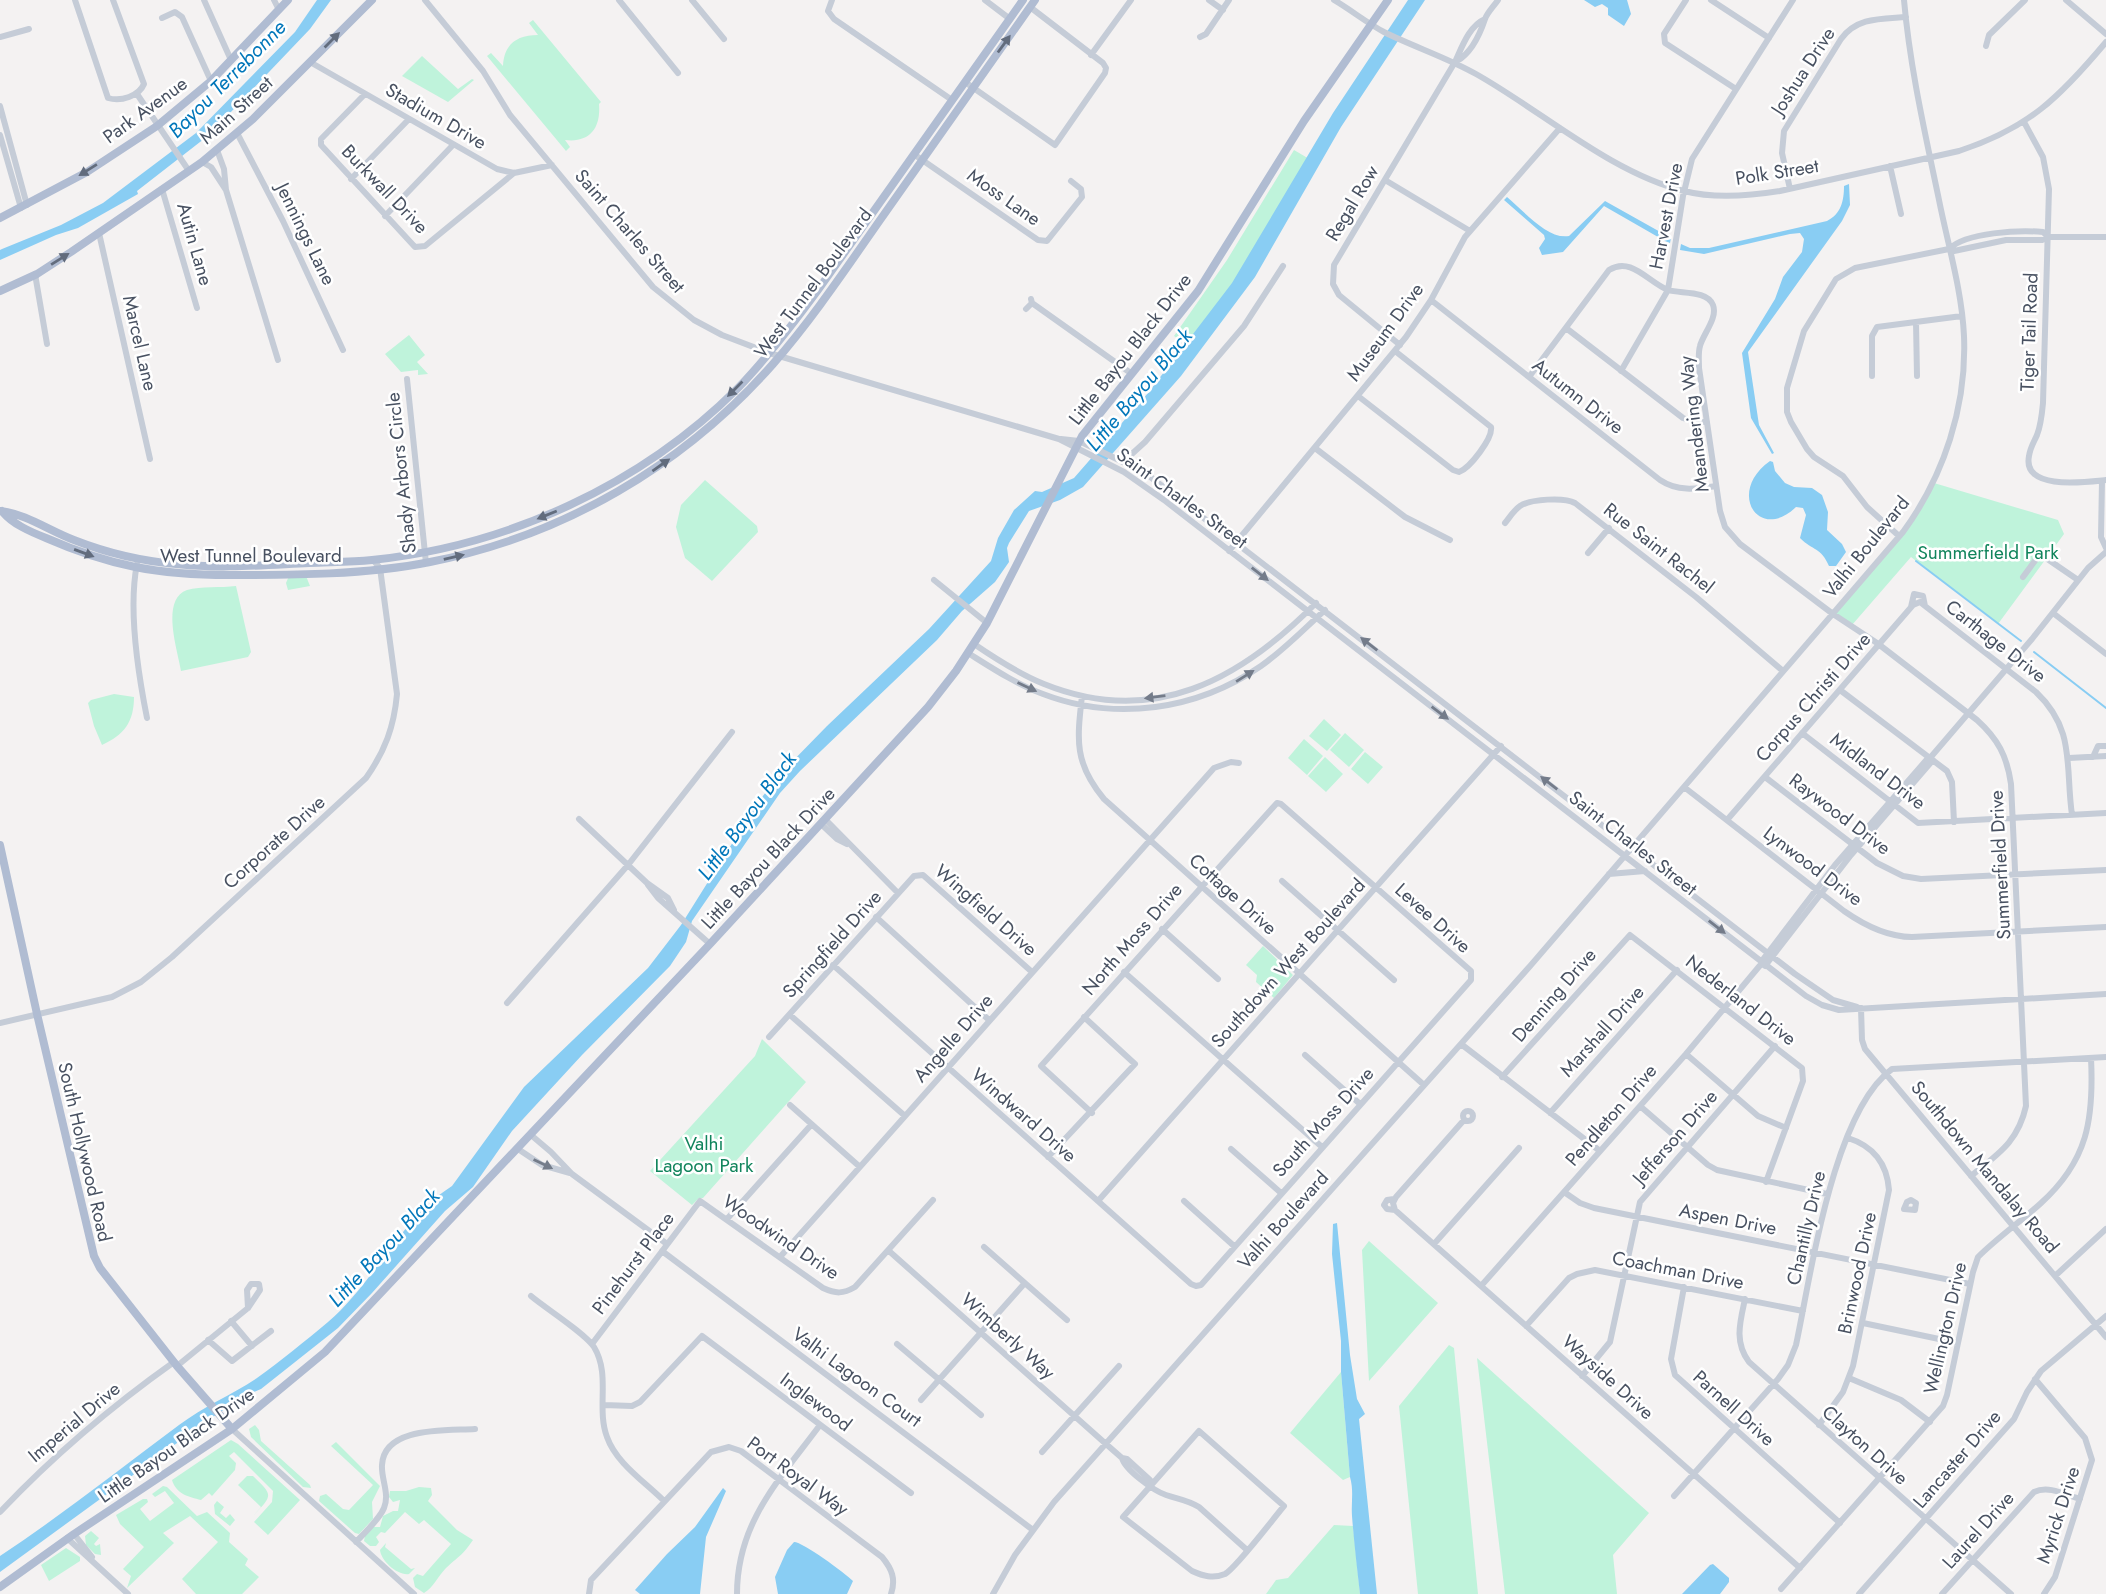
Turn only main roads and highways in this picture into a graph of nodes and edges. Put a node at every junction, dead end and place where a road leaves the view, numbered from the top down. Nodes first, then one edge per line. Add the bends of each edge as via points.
1 (288, 0) edge
2 (372, 0) edge
3 (1023, 0) edge
4 (1388, 0) edge
5 (1032, 4) edge
6 (969, 85) junction
7 (919, 157) junction
8 (0, 218) edge
9 (0, 291) edge
10 (1, 511) edge
11 (300, 564) junction
12 (284, 574) junction
13 (0, 845) edge
14 (232, 1429) junction
15 (0, 1587) edge

1 -> 8 main road, Park Avenue via 211,81 157,126 87,172
9 -> 2 main road, Main Street via 35,274 202,162
3 - 6 main road, West Tunnel Boulevard
4 - 14 main road, Little Bayou Black Drive via 1304,121 1198,291 1077,444 987,623 928,707 325,1352
6 -> 5 main road, West Tunnel Boulevard
6 - 7 main road, West Tunnel Boulevard
6 - 7 main road, West Tunnel Boulevard via 951,100
7 -> 11 main road, West Tunnel Boulevard via 769,353 738,388 659,454 565,507 471,542 373,560
12 -> 7 main road, West Tunnel Boulevard via 380,568 459,556 514,539 619,492 700,436 779,356 814,313
10 - 11 main road, West Tunnel Boulevard via 73,540 139,559 208,566
10 -> 12 main road, West Tunnel Boulevard via 56,543 136,569 206,575
11 - 12 main road
13 - 14 main road, South Hollywood Road via 94,1256
14 - 15 main road, Little Bayou Black Drive

